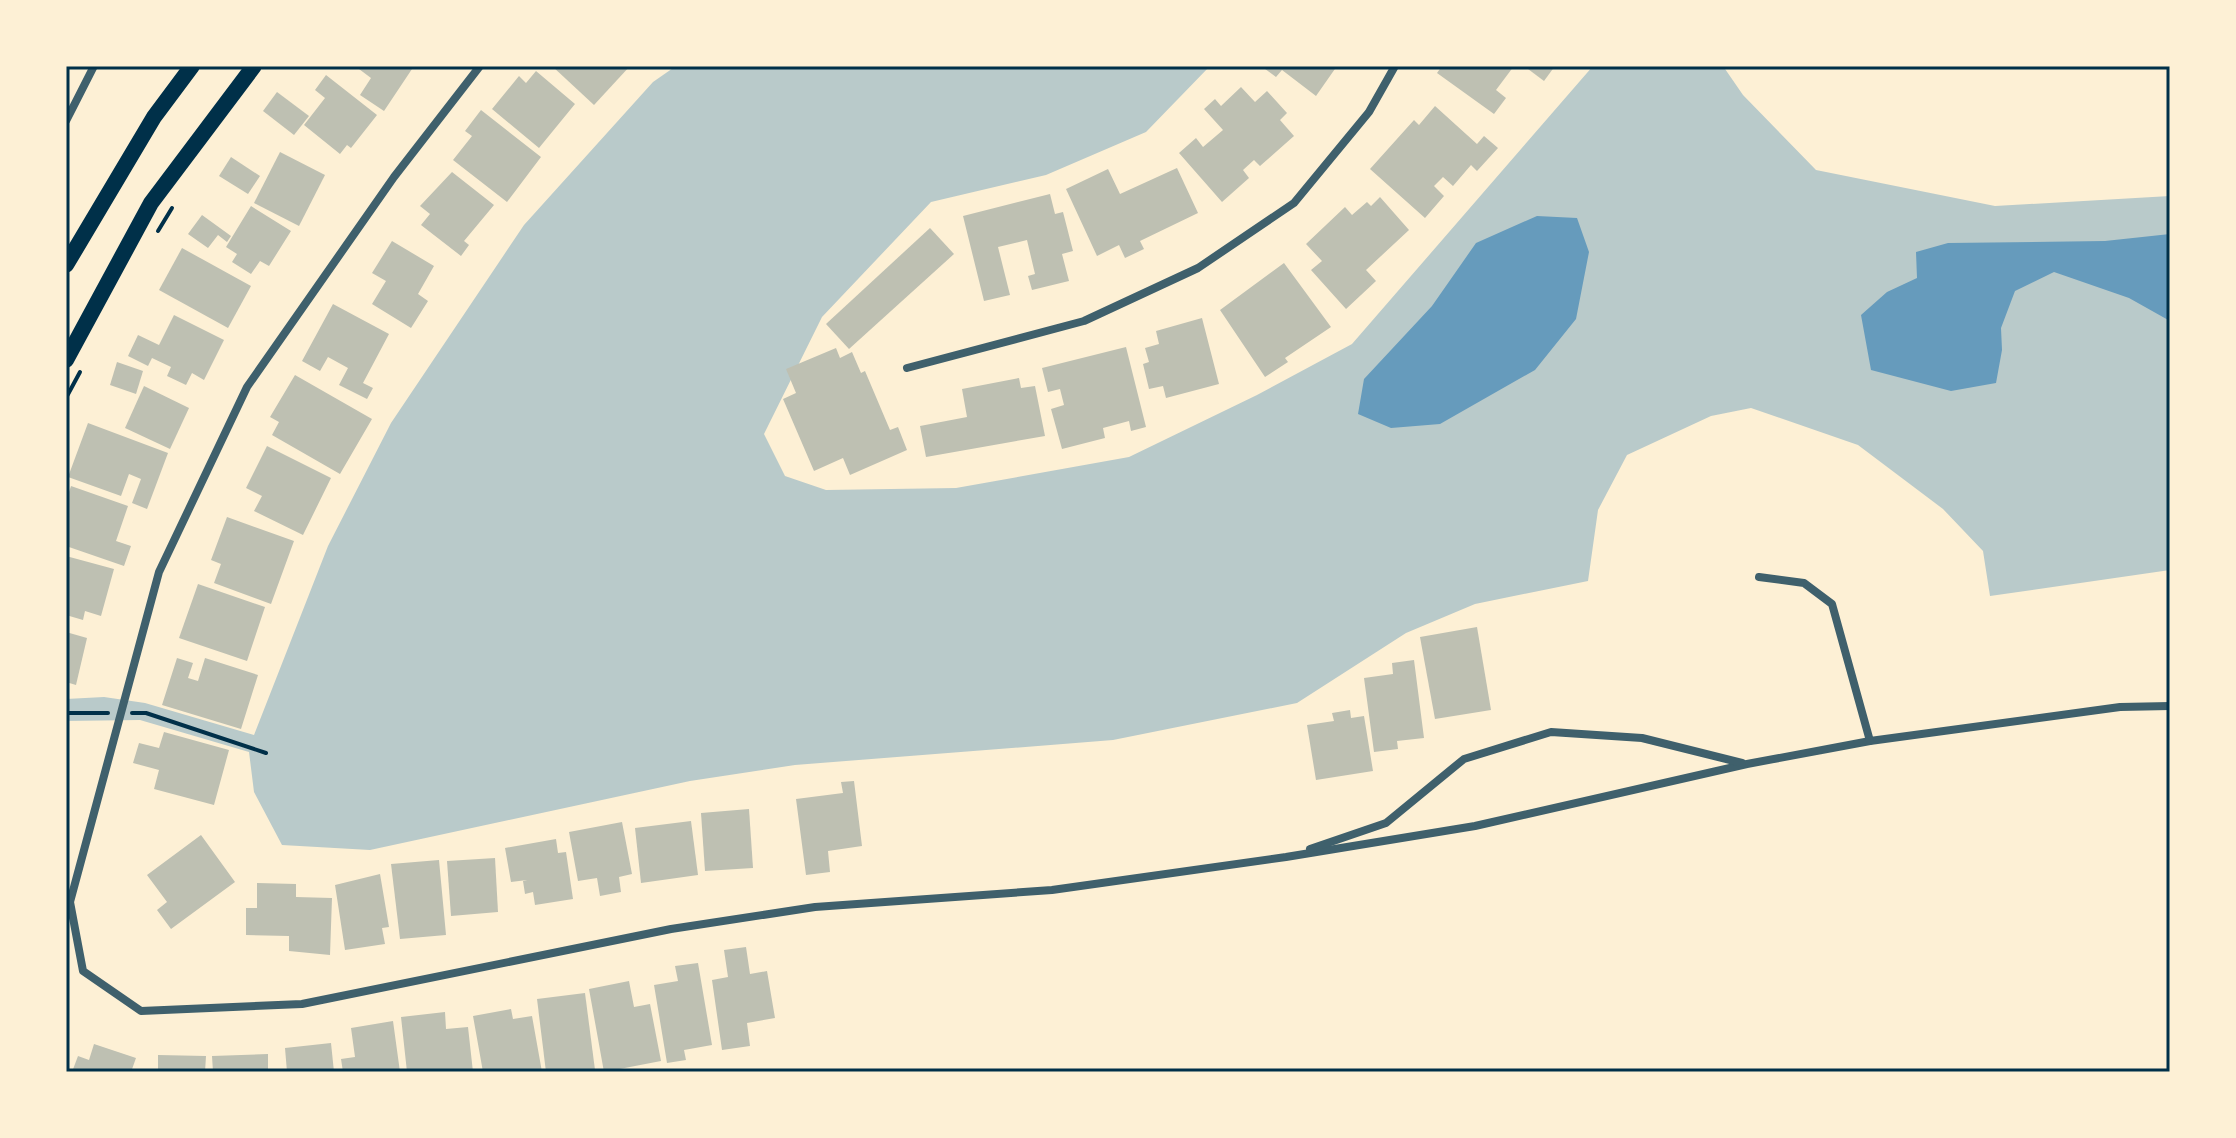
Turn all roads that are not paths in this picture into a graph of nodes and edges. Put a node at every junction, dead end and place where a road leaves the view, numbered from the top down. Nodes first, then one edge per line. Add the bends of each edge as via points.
1 (94, 66) edge
2 (192, 66) edge
3 (254, 66) edge
4 (480, 66) edge
5 (1395, 66) edge
6 (66, 121) edge
7 (66, 265) edge
8 (66, 360) edge
9 (907, 368) dead end
10 (1759, 577) dead end
11 (2170, 706) edge
12 (1870, 741) junction
13 (1747, 764) junction
14 (1286, 857) junction

1 - 6 street
2 - 7 main road via 154,117
3 - 8 main road via 151,203
4 - 14 street via 394,177 247,387 159,572 70,902 83,971 141,1011 302,1004 671,929 815,907 1052,890
5 - 9 street via 1369,112 1294,203 1198,268 1084,321
10 - 12 street via 1804,583 1832,604
11 - 12 street via 2120,707
12 - 13 street
13 - 14 street via 1475,826
13 - 14 street via 1642,738 1551,732 1464,759 1386,823

